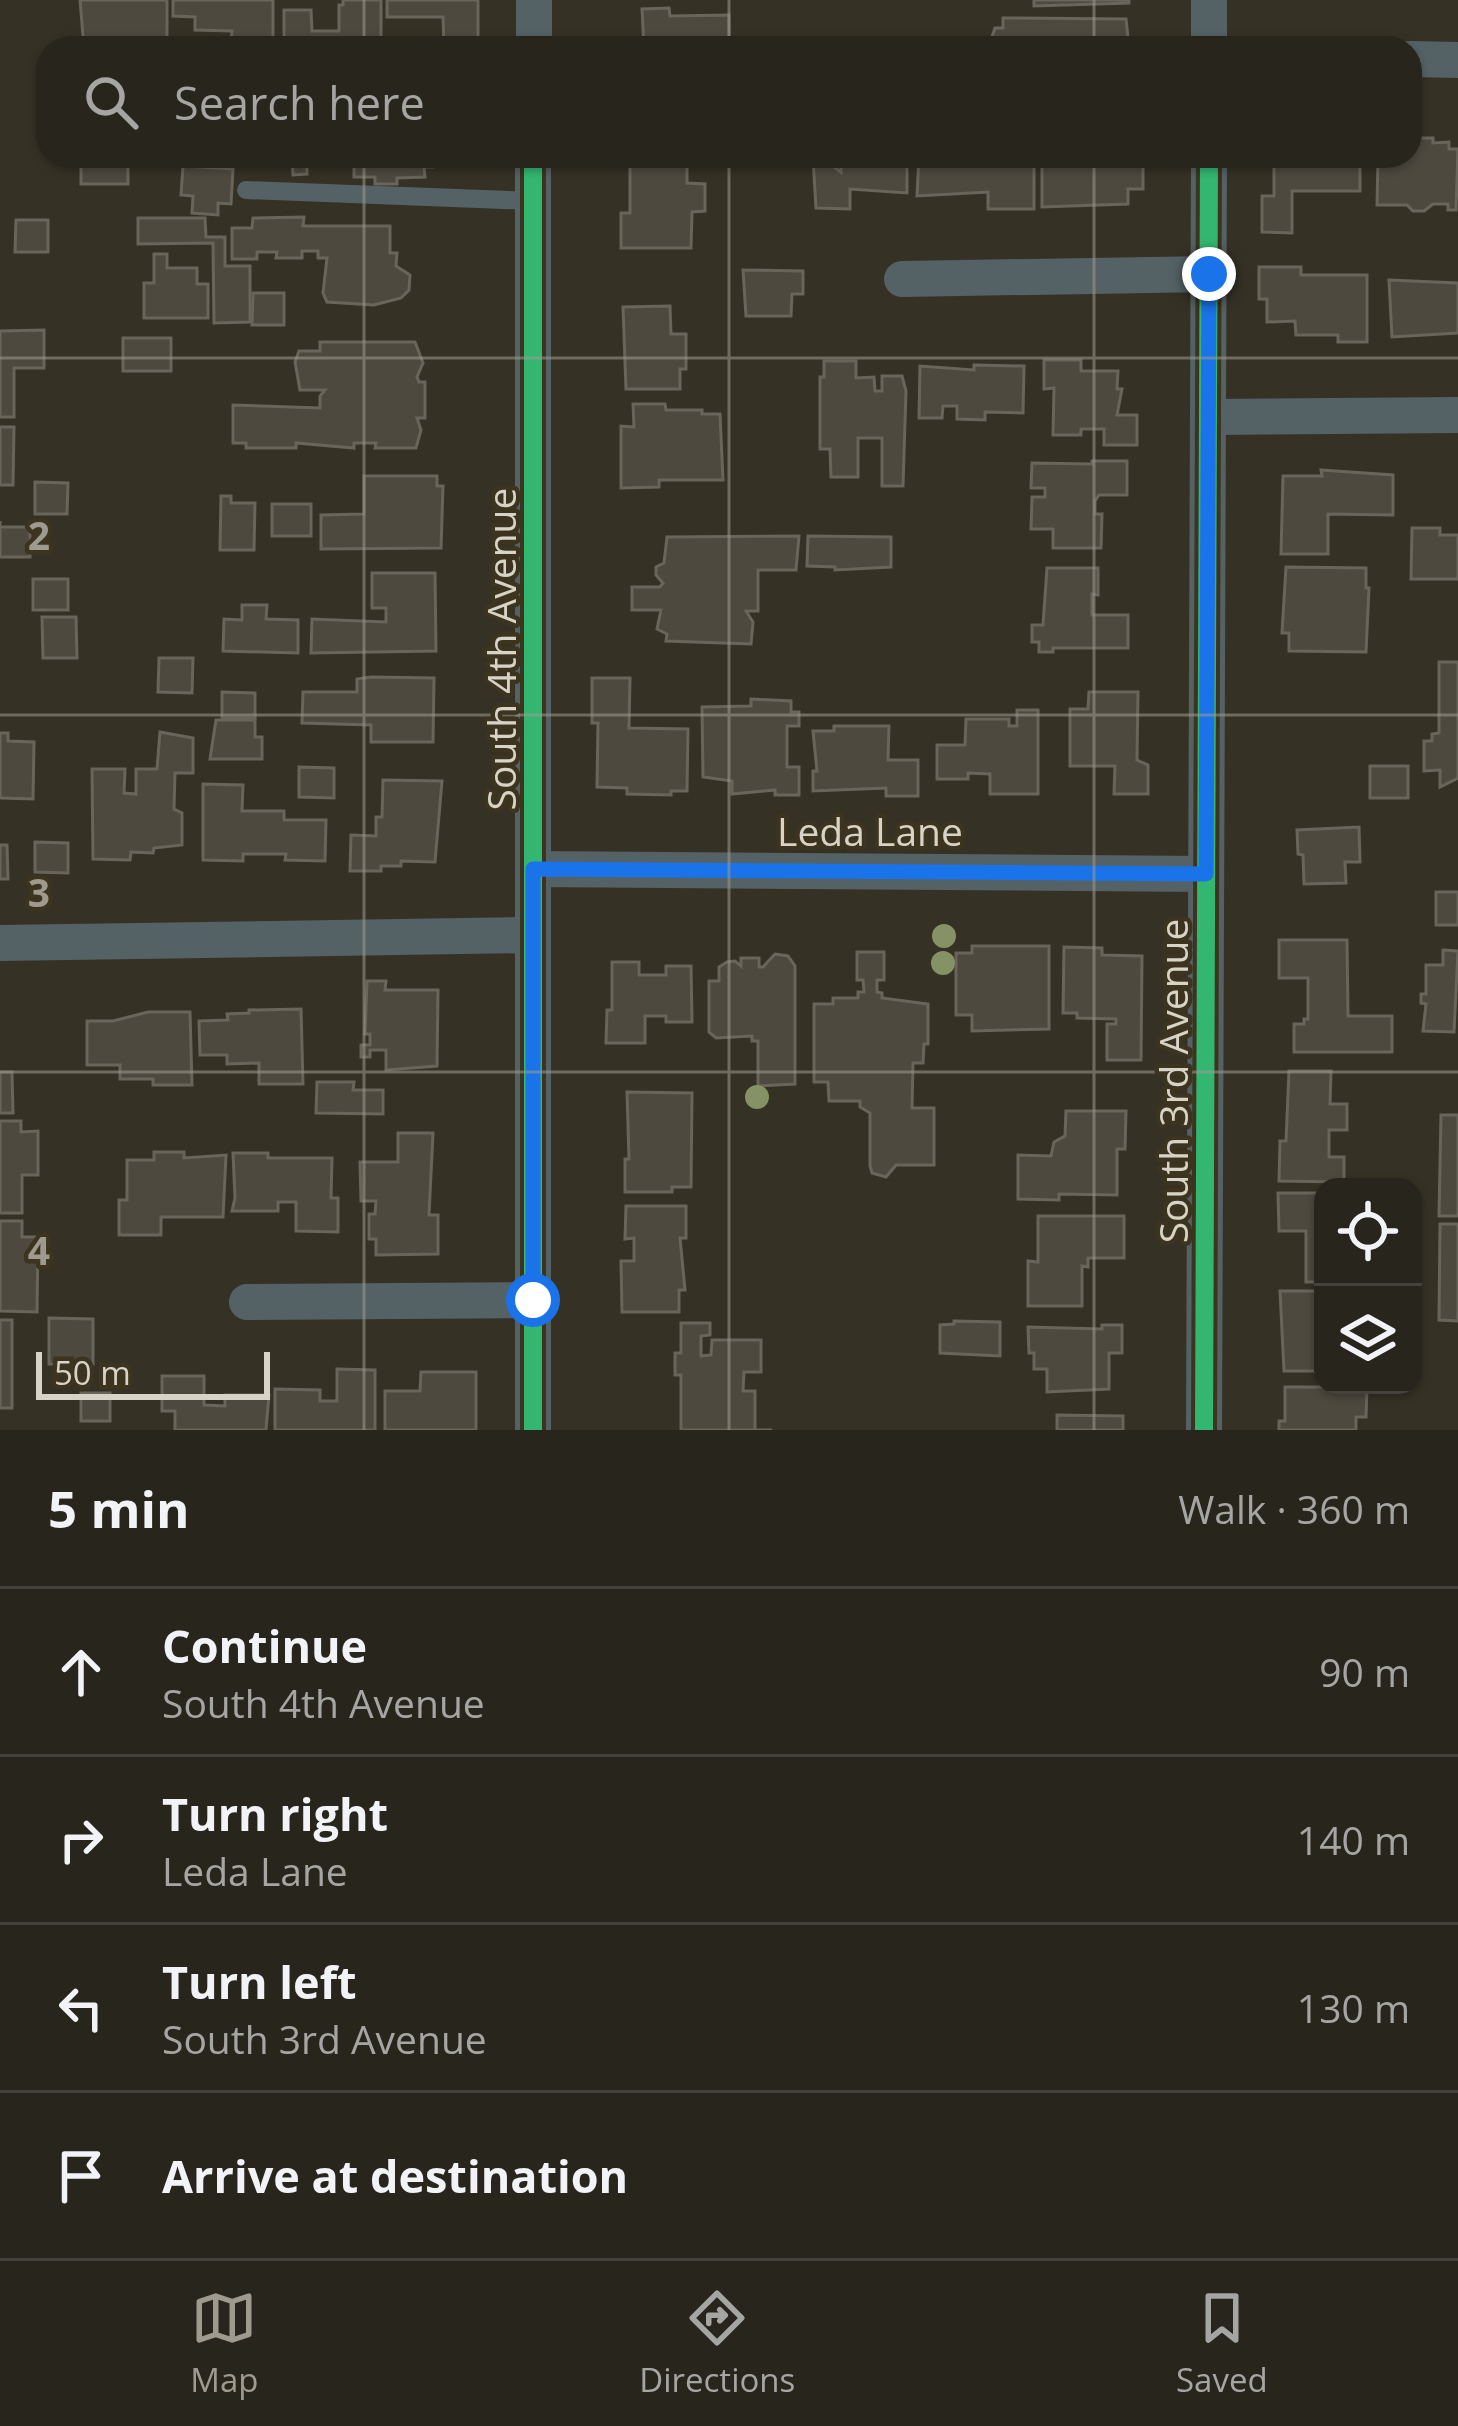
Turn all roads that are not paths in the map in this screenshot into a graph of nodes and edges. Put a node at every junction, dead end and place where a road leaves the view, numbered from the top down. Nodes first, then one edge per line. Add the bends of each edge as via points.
1 (533, 0) edge
2 (1209, 0) edge
3 (533, 36) edge
4 (1209, 36) edge
5 (1422, 59) edge
6 (1458, 60) edge
7 (533, 168) edge
8 (1209, 168) edge
9 (246, 190) dead end
10 (533, 201) junction
11 (1209, 274) junction
12 (902, 279) dead end
13 (1458, 416) edge
14 (1208, 417) junction
15 (533, 869) junction
16 (1206, 874) junction
17 (533, 934) junction
18 (0, 944) edge
19 (533, 1300) junction
20 (248, 1302) dead end
21 (533, 1430) edge
22 (1204, 1430) edge

1 - 3 street
2 - 4 street
5 - 6 street
7 - 10 street, South 4th Avenue
8 - 11 street, South 3rd Avenue
9 - 10 lane
10 - 15 street, South 4th Avenue
11 - 12 street
11 - 14 street, South 3rd Avenue
13 - 14 street
14 - 16 street, South 3rd Avenue
15 - 16 street, Leda Lane
15 - 17 street, South 4th Avenue
16 - 22 street, South 3rd Avenue
17 - 18 street
17 - 19 street, South 4th Avenue
19 - 20 street
19 - 21 street, South 4th Avenue

